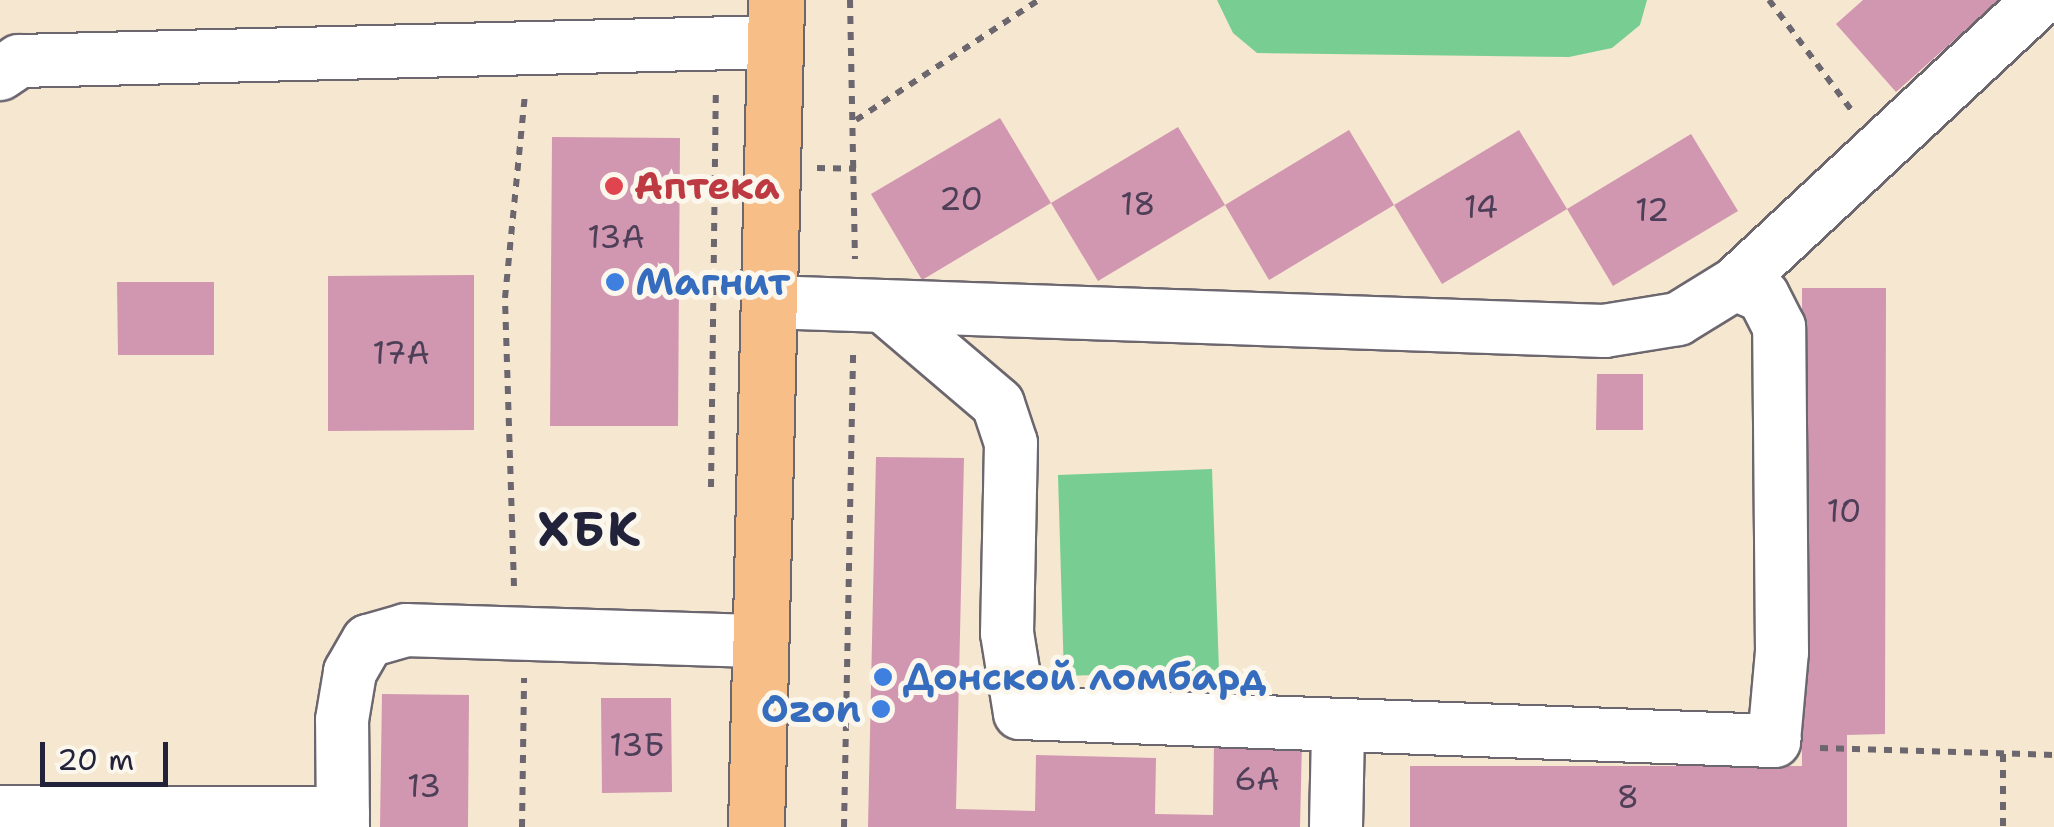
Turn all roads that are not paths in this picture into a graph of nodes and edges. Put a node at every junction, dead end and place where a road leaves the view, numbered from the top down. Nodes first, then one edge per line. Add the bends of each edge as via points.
1 (2040, 0) edge
2 (777, 21) edge
3 (6, 65) edge
4 (1736, 284) junction
5 (768, 302) junction
6 (868, 304) junction
7 (760, 641) junction
8 (1338, 728) junction
9 (0, 812) edge
10 (343, 820) edge
11 (756, 827) edge
12 (1336, 827) edge

1 - 4 street
2 - 3 street via 718,43
2 - 5 main road
4 - 6 street via 1678,320 1604,331
4 - 8 street via 1763,296 1778,327 1782,652 1774,740
5 - 6 street
5 - 7 main road
6 - 8 street via 928,335 998,404 1011,442 1007,633 1009,691 1020,714 1245,716
7 - 10 street via 406,630 368,641 350,672 342,720
7 - 11 main road
8 - 12 street
9 - 10 street

